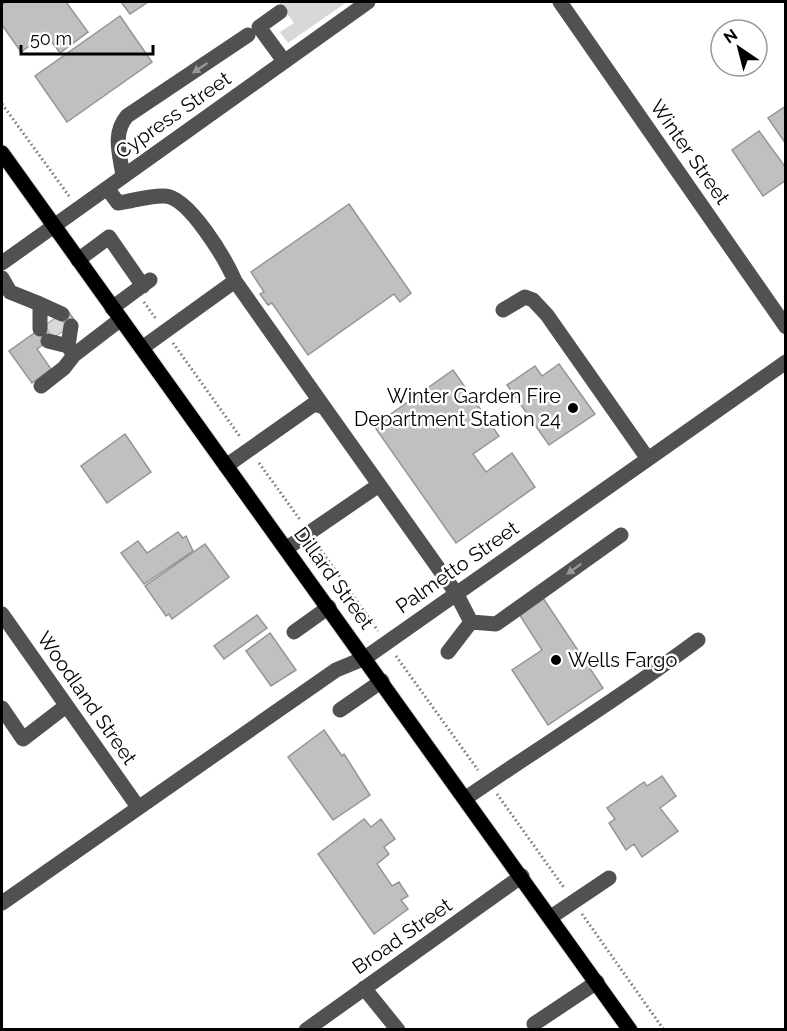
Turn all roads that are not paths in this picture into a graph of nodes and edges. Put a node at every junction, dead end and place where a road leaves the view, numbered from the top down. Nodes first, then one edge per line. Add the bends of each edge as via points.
1 (368, 2) edge
2 (561, 2) edge
3 (280, 12) dead end
4 (248, 35) dead end
5 (284, 62) junction
6 (2, 153) edge
7 (123, 176) junction
8 (106, 188) junction
9 (53, 226) junction
10 (78, 260) junction
11 (2, 262) edge
12 (2, 278) edge
13 (235, 281) junction
14 (40, 304) junction
15 (502, 310) dead end
16 (116, 313) junction
17 (786, 327) edge
18 (59, 333) junction
19 (142, 348) junction
20 (786, 362) edge
21 (41, 386) dead end
22 (324, 407) junction
23 (648, 459) junction
24 (226, 465) junction
25 (379, 485) junction
26 (621, 535) dead end
27 (287, 548) junction
28 (456, 593) junction
29 (329, 607) junction
30 (2, 614) edge
31 (471, 622) junction
32 (294, 632) dead end
33 (698, 640) dead end
34 (448, 652) dead end
35 (365, 657) junction
36 (382, 681) junction
37 (66, 706) junction
38 (2, 708) edge
39 (340, 710) dead end
40 (466, 798) junction
41 (138, 807) junction
42 (522, 876) junction
43 (609, 878) dead end
44 (2, 903) edge
45 (551, 917) junction
46 (597, 982) junction
47 (364, 988) junction
48 (534, 1024) dead end
49 (306, 1029) edge
50 (398, 1029) edge
51 (630, 1029) edge

1 - 5 street, Cypress Street
2 - 17 street, Winter Street
3 - 5 street via 259,27
4 -> 7 street via 127,116 117,134
5 - 7 street, Cypress Street
6 - 9 main road, Dillard Street
7 - 8 street, Cypress Street
8 - 9 street, Cypress Street
8 - 13 street via 118,203 166,195 181,202 227,262
9 - 10 main road, Dillard Street
9 - 11 street, Cypress Street
10 - 16 main road, Dillard Street
10 - 16 street via 109,237 143,286
12 - 14 street via 10,292
13 - 19 street
13 - 22 street
14 - 18 street
14 - 18 street
15 - 23 street via 525,297 533,300
16 - 18 street
16 - 19 main road, Dillard Street
18 - 21 street via 64,368
19 - 24 main road, Dillard Street
20 - 23 street, Palmetto Street
22 - 24 street via 314,404
22 - 25 street
23 - 28 street, Palmetto Street
24 - 27 main road, Dillard Street
25 - 27 street
25 - 28 street
26 -> 31 street via 496,624
27 - 29 main road, Dillard Street
28 - 31 street
28 - 35 street, Palmetto Street
29 - 32 street
29 - 35 main road, Dillard Street
30 - 37 street, Woodland Street
31 - 34 street
33 - 40 street
35 - 36 main road, Dillard Street
35 - 41 street, Palmetto Street via 336,669
36 - 39 street
36 - 40 main road, Dillard Street
37 - 38 street via 23,739
37 - 41 street, Woodland Street
40 - 42 main road, Dillard Street
41 - 44 street, Palmetto Street
42 - 45 main road, Dillard Street
42 - 47 street, Broad Street
43 - 45 street
45 - 46 main road, Dillard Street
46 - 48 street
46 - 51 main road, Dillard Street
47 - 49 street, Broad Street
47 - 50 street

